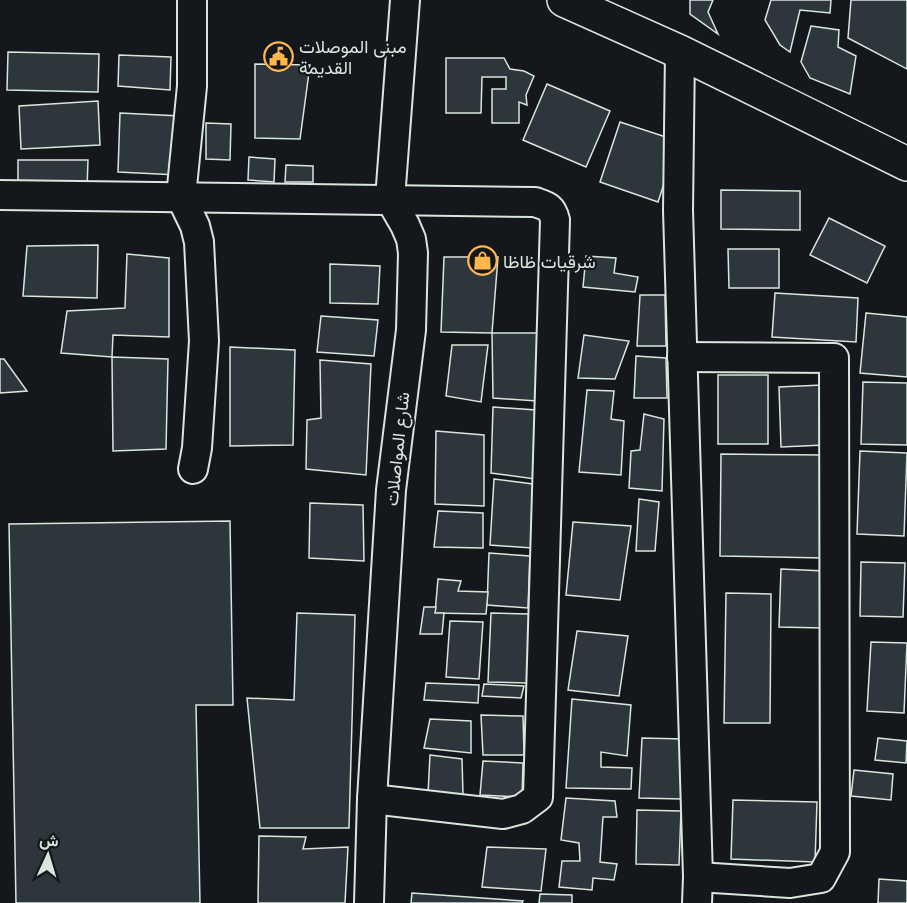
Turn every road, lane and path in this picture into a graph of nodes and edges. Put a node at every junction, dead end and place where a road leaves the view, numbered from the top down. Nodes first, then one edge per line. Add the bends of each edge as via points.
1 (192, 0) edge
2 (405, 0) edge
3 (564, 0) edge
4 (680, 52) junction
5 (907, 164) edge
6 (0, 195) edge
7 (182, 197) junction
8 (390, 199) junction
9 (682, 357) junction
10 (193, 469) dead end
11 (372, 799) junction
12 (698, 890) edge
13 (369, 903) edge

1 - 7 street via 192,86
2 - 8 street
3 - 4 main road
4 - 5 main road
4 - 9 street via 678,210
6 - 7 street
7 - 8 street
7 - 10 street via 199,242 204,341
8 - 11 street, شارع المواصلات via 411,239 411,330 391,490
8 - 11 street via 535,202 554,212 555,232 538,797 522,809 503,814
9 - 12 street
9 - 12 street via 834,358 835,852 821,878
11 - 13 street, شارع المواصلات

